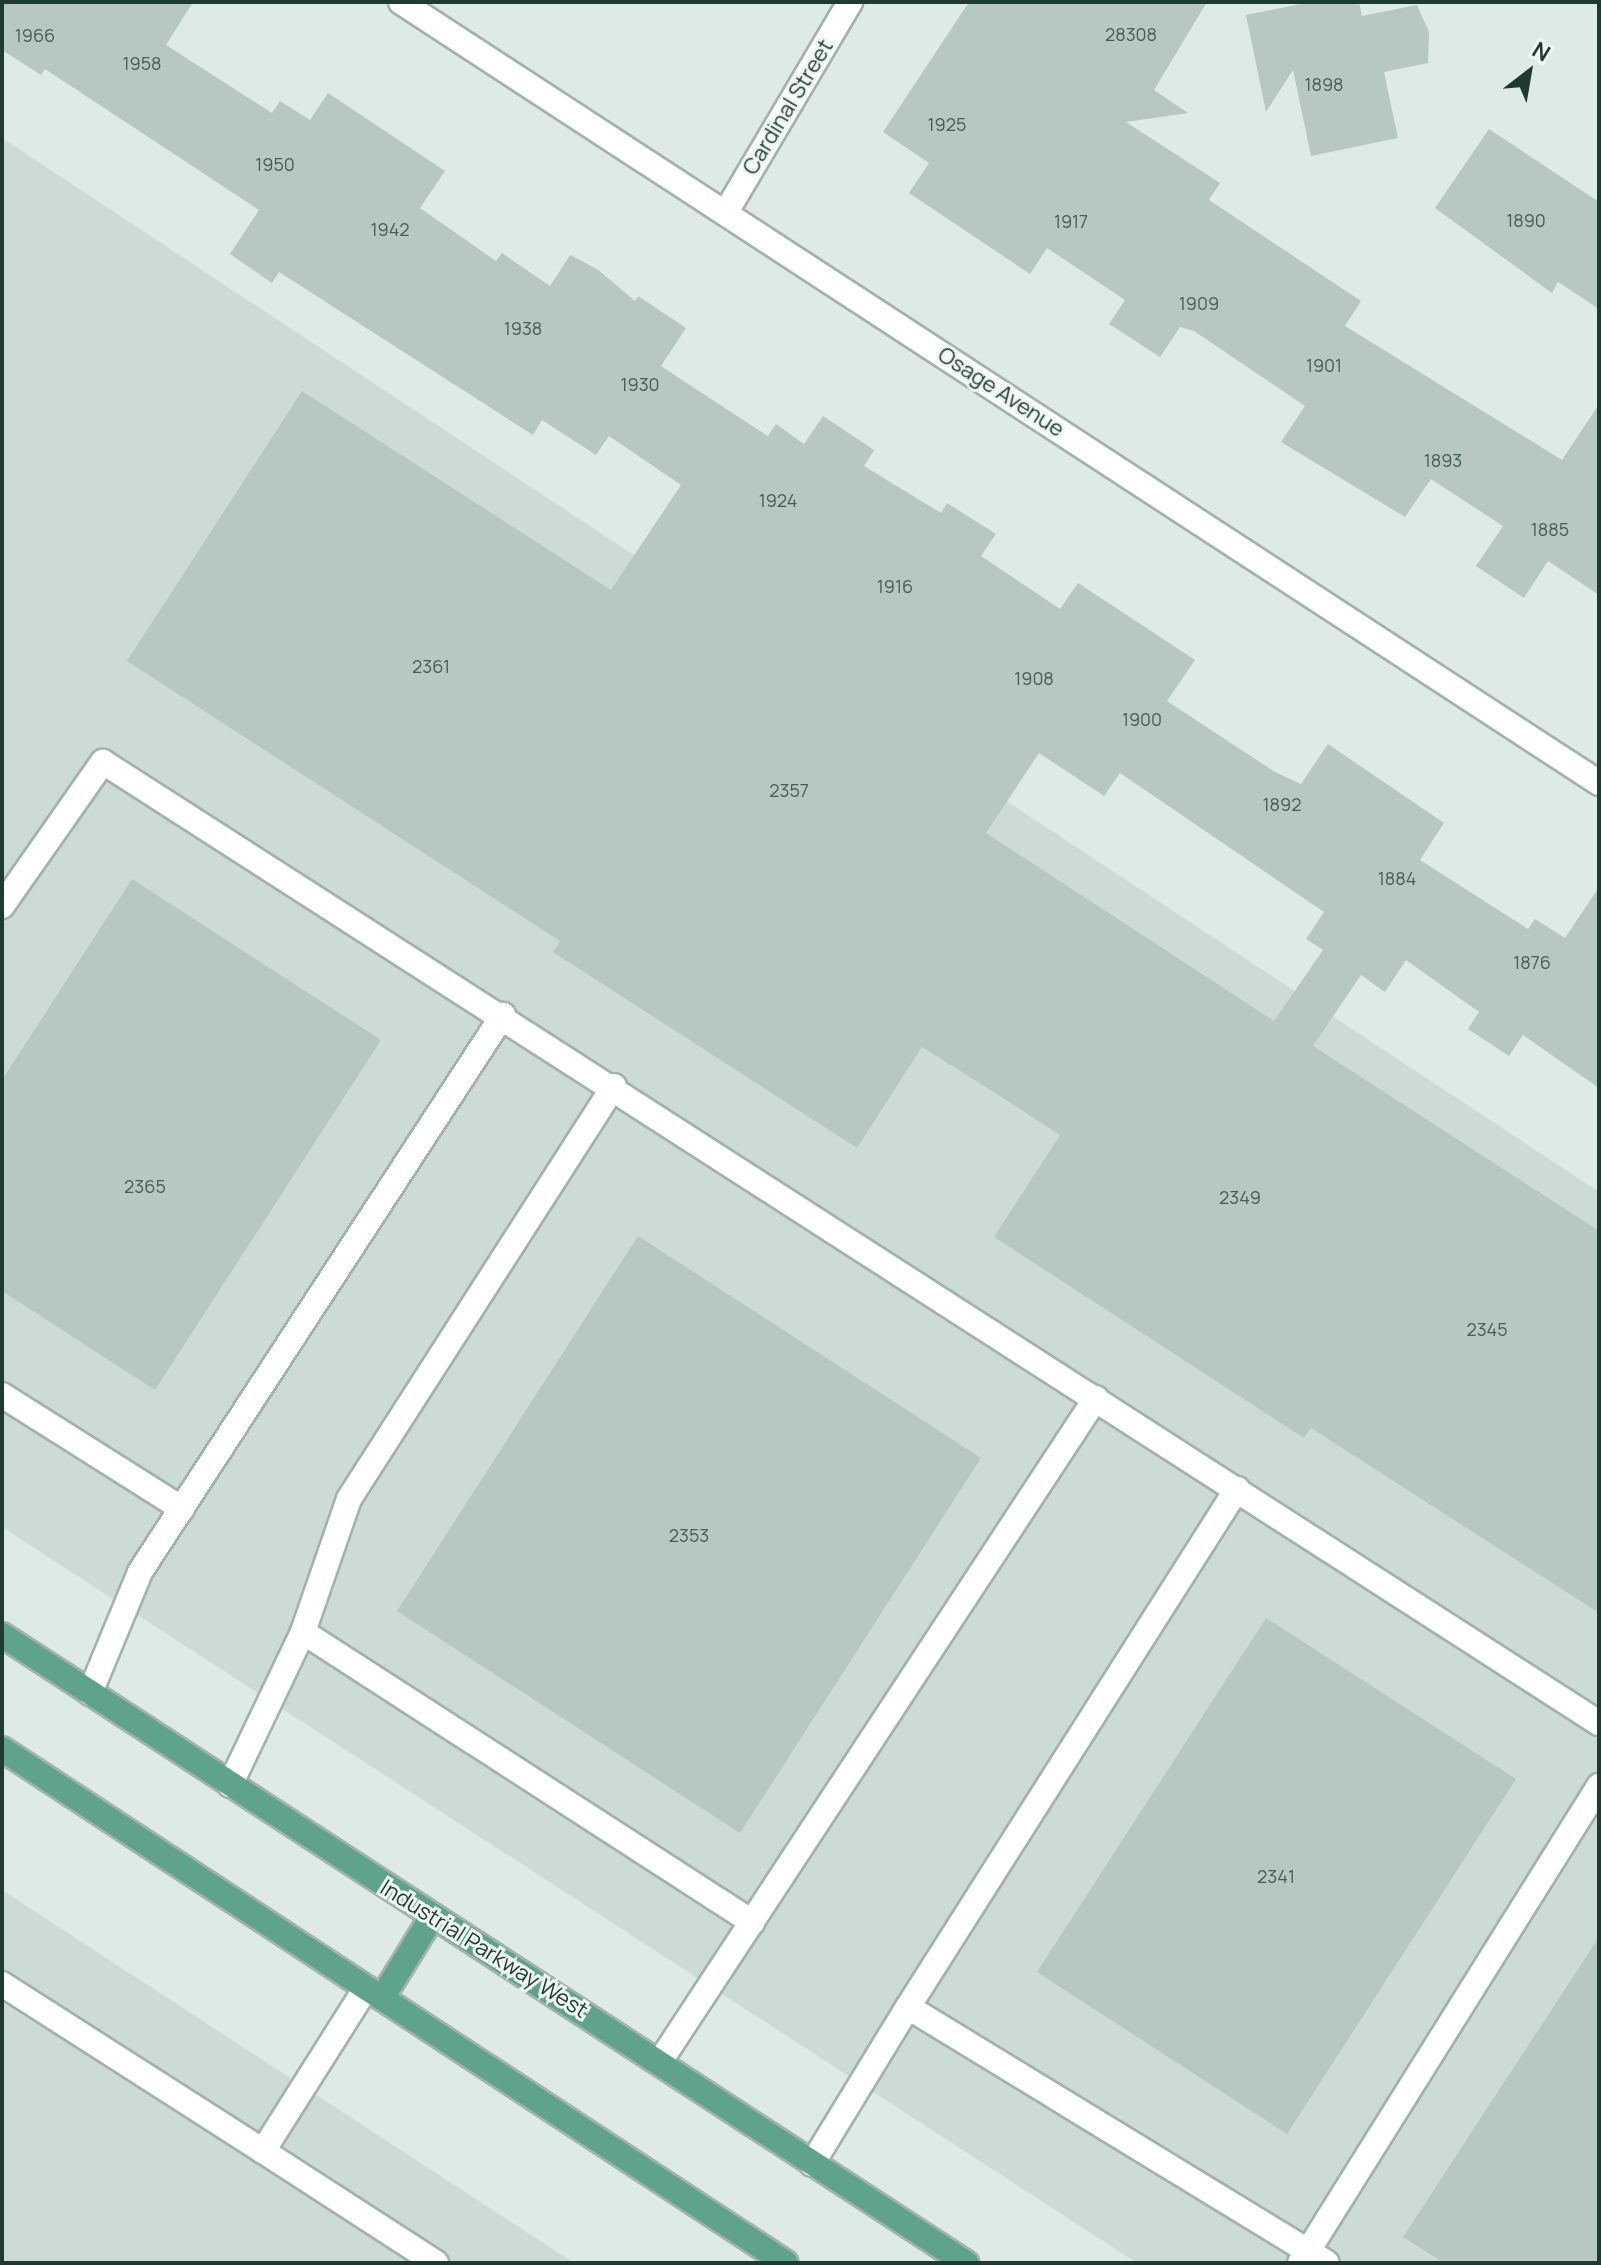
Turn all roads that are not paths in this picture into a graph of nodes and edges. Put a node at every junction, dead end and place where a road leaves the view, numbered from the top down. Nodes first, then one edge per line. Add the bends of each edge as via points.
1 (401, 2) edge
2 (850, 2) edge
3 (726, 212) junction
4 (1599, 783) edge
5 (2, 906) edge
6 (503, 1015) junction
7 (614, 1086) junction
8 (2, 1395) edge
9 (1096, 1398) junction
10 (1237, 1489) junction
11 (182, 1509) junction
12 (303, 1632) junction
13 (2, 1635) edge
14 (90, 1693) junction
15 (1599, 1723) edge
16 (2, 1749) edge
17 (230, 1785) junction
18 (1599, 1786) edge
19 (432, 1917) junction
20 (752, 1922) junction
21 (2, 1984) edge
22 (374, 1993) junction
23 (908, 2007) junction
24 (661, 2060) junction
25 (263, 2151) junction
26 (812, 2164) junction
27 (1312, 2259) edge
28 (436, 2263) edge
29 (786, 2263) edge
30 (966, 2263) edge

1 - 3 street, Osage Avenue
2 - 3 street, Cardinal Street
3 - 4 street, Osage Avenue
5 - 6 street via 103,762
6 - 7 street
6 - 11 street
7 - 9 street
7 - 12 street via 349,1499
8 - 11 street
9 - 10 street
9 - 20 street
10 - 15 street
10 - 23 street
11 - 14 street via 140,1572
12 - 17 street
12 - 20 street
13 - 14 main road, Industrial Parkway West
14 - 17 main road, Industrial Parkway West
16 - 22 main road
17 - 19 main road, Industrial Parkway West
18 - 27 street
19 - 22 main road
19 - 24 main road, Industrial Parkway West
20 - 24 street
21 - 25 street
22 - 25 street
22 - 29 main road
23 - 26 street
23 - 27 street
24 - 26 main road, Industrial Parkway West
25 - 28 street
26 - 30 main road, Industrial Parkway West

